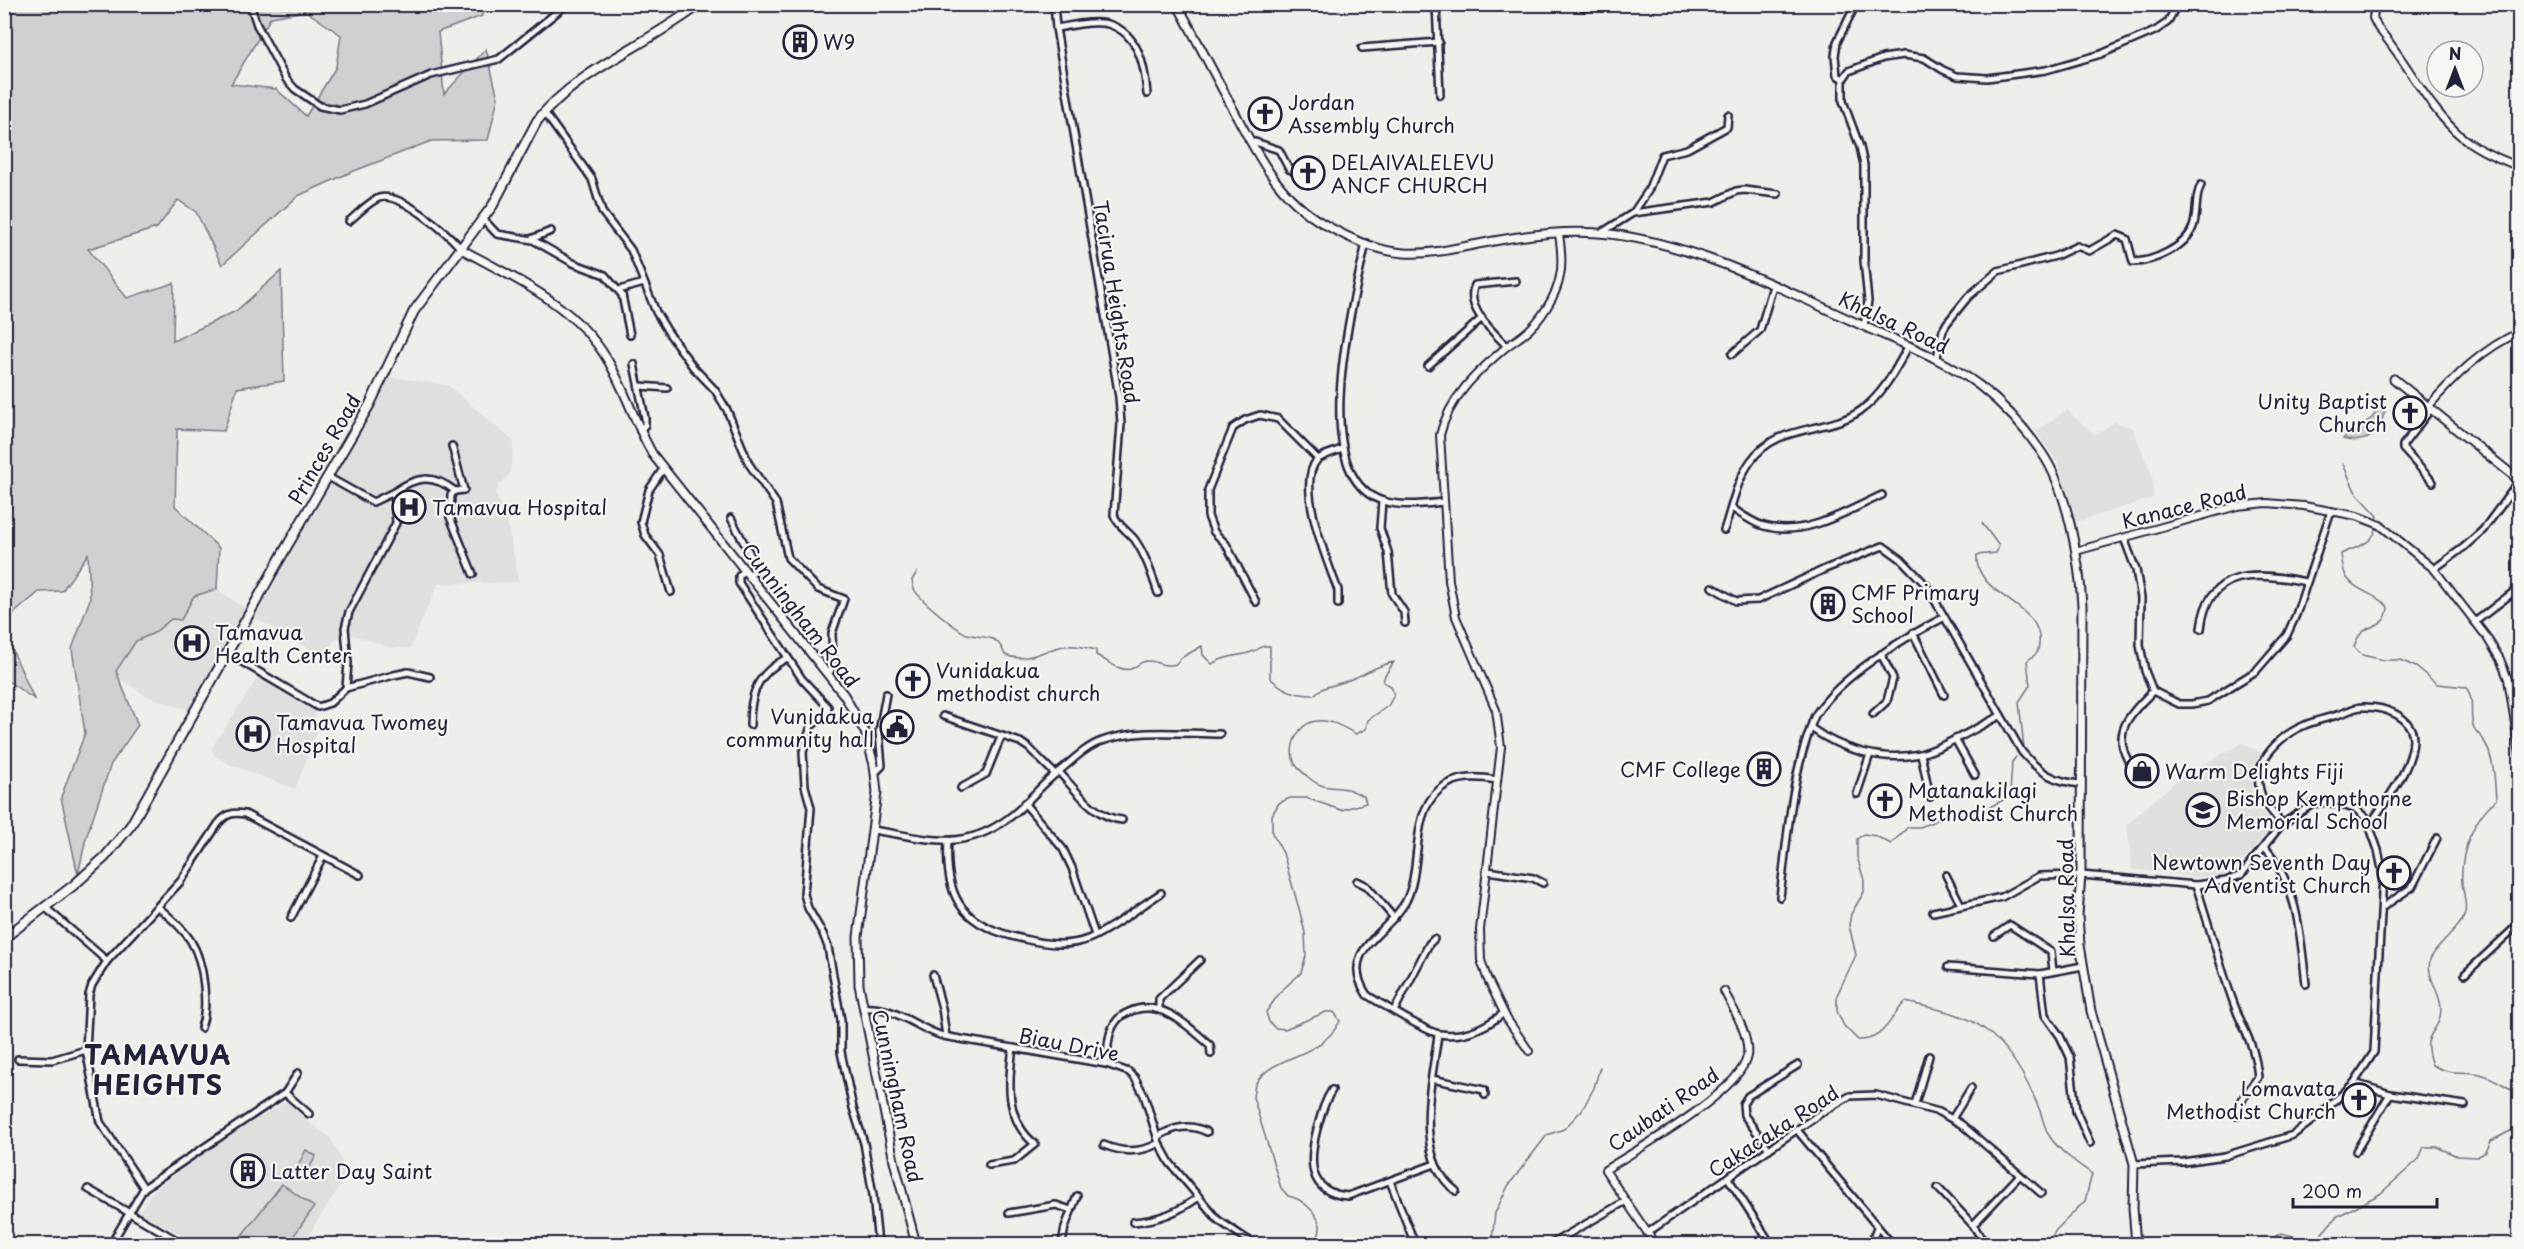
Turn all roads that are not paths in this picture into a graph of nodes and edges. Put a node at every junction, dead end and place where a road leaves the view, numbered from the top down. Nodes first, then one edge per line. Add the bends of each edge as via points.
1 (250, 4) edge
2 (567, 4) edge
3 (700, 4) edge
4 (1054, 4) edge
5 (1177, 4) edge
6 (1436, 4) edge
7 (1856, 4) edge
8 (2177, 4) edge
9 (2375, 4) edge
10 (1056, 28) junction
11 (1439, 42) junction
12 (1362, 48) dead end
13 (1843, 79) junction
14 (1147, 94) dead end
15 (1440, 95) dead end
16 (544, 112) junction
17 (1728, 115) dead end
18 (1249, 140) junction
19 (2520, 167) edge
20 (1301, 179) dead end
21 (2201, 185) dead end
22 (1778, 195) dead end
23 (1633, 213) junction
24 (483, 219) junction
25 (349, 221) dead end
26 (550, 231) dead end
27 (1559, 234) junction
28 (1600, 234) junction
29 (529, 239) junction
30 (1366, 243) junction
31 (461, 249) junction
32 (1516, 281) dead end
33 (644, 283) junction
34 (1773, 286) junction
35 (619, 290) junction
36 (1482, 318) junction
37 (1864, 326) junction
38 (2520, 332) edge
39 (630, 335) dead end
40 (1909, 345) junction
41 (1506, 346) junction
42 (1732, 354) dead end
43 (1937, 357) junction
44 (634, 364) dead end
45 (1428, 366) dead end
46 (2394, 379) dead end
47 (640, 386) junction
48 (667, 388) dead end
49 (2430, 408) junction
50 (640, 431) junction
51 (452, 446) dead end
52 (1342, 449) junction
53 (1318, 459) junction
54 (663, 469) junction
55 (328, 477) junction
56 (2519, 481) edge
57 (2433, 482) dead end
58 (455, 491) junction
59 (394, 492) junction
60 (1882, 495) dead end
61 (1383, 501) junction
62 (1443, 502) junction
63 (1732, 508) junction
64 (2331, 511) junction
65 (732, 518) dead end
66 (1724, 530) dead end
67 (2124, 538) junction
68 (2076, 551) junction
69 (2434, 569) junction
70 (747, 573) junction
71 (473, 574) dead end
72 (2306, 582) junction
73 (1712, 587) dead end
74 (2516, 590) dead end
75 (671, 592) dead end
76 (1158, 593) dead end
77 (1256, 602) dead end
78 (1338, 603) dead end
79 (1943, 618) junction
80 (2475, 622) junction
81 (1405, 623) dead end
82 (2201, 629) dead end
83 (1913, 633) junction
84 (227, 652) junction
85 (1881, 654) junction
86 (787, 658) junction
87 (828, 675) junction
88 (430, 677) dead end
89 (346, 688) junction
90 (2154, 691) junction
91 (886, 694) dead end
92 (1944, 695) dead end
93 (2520, 712) edge
94 (2512, 713) junction
95 (1874, 714) dead end
96 (943, 716) dead end
97 (2000, 716) junction
98 (750, 724) dead end
99 (1811, 728) junction
100 (1220, 734) dead end
101 (1001, 737) junction
102 (1955, 738) junction
103 (1870, 754) junction
104 (1921, 754) junction
105 (2520, 755) edge
106 (875, 773) junction
107 (1057, 773) junction
108 (1975, 775) dead end
109 (2138, 776) dead end
110 (1497, 780) junction
111 (2082, 784) junction
112 (961, 788) dead end
113 (1857, 794) dead end
114 (1930, 797) dead end
115 (1024, 803) junction
116 (1122, 820) dead end
117 (2282, 824) junction
118 (2370, 825) junction
119 (873, 830) junction
120 (2437, 838) dead end
121 (948, 841) junction
122 (2265, 847) junction
123 (323, 856) junction
124 (1488, 871) junction
125 (360, 875) dead end
126 (1946, 875) dead end
127 (2081, 875) junction
128 (1357, 881) dead end
129 (1543, 884) dead end
130 (2196, 885) junction
131 (1161, 893) dead end
132 (1780, 897) dead end
133 (1962, 906) junction
134 (158, 907) junction
135 (2383, 907) junction
136 (46, 908) junction
137 (1933, 912) dead end
138 (291, 918) dead end
139 (1394, 918) junction
140 (2520, 923) edge
141 (1095, 935) junction
142 (1994, 936) dead end
143 (4, 938) edge
144 (1434, 939) dead end
145 (1200, 960) dead end
146 (107, 962) junction
147 (2083, 966) junction
148 (1948, 967) dead end
149 (2053, 972) junction
150 (2040, 974) junction
151 (2465, 974) dead end
152 (933, 975) dead end
153 (2306, 984) dead end
154 (1724, 991) dead end
155 (863, 1008) junction
156 (1159, 1009) junction
157 (1394, 1011) junction
158 (1504, 1013) junction
159 (201, 1028) dead end
160 (1438, 1035) junction
161 (946, 1036) junction
162 (1013, 1048) junction
163 (86, 1050) junction
164 (1529, 1052) dead end
165 (1211, 1054) dead end
166 (1929, 1056) dead end
167 (18, 1059) dead end
168 (1106, 1064) junction
169 (1798, 1065) dead end
170 (298, 1073) dead end
171 (1432, 1079) junction
172 (2354, 1083) junction
173 (1971, 1088) dead end
174 (1332, 1090) dead end
175 (285, 1093) junction
176 (2390, 1094) junction
177 (1485, 1095) dead end
178 (1915, 1104) junction
179 (2465, 1105) dead end
180 (309, 1114) dead end
181 (2237, 1116) dead end
182 (1952, 1119) junction
183 (1797, 1130) junction
184 (1207, 1132) dead end
185 (1158, 1140) junction
186 (2090, 1143) dead end
187 (1104, 1145) dead end
188 (1769, 1149) junction
189 (2356, 1151) dead end
190 (1435, 1164) junction
191 (2134, 1164) junction
192 (989, 1165) dead end
193 (2020, 1175) junction
194 (1728, 1178) junction
195 (1390, 1181) junction
196 (144, 1188) junction
197 (1938, 1188) dead end
198 (88, 1189) dead end
199 (1456, 1191) dead end
200 (2041, 1193) dead end
201 (1077, 1196) dead end
202 (1198, 1197) junction
203 (1626, 1201) junction
204 (1071, 1210) junction
205 (1009, 1213) dead end
206 (128, 1214) junction
207 (1133, 1222) dead end
208 (1972, 1226) junction
209 (1877, 1228) junction
210 (1647, 1233) junction
211 (173, 1239) dead end
212 (111, 1245) edge
213 (878, 1245) edge
214 (916, 1245) edge
215 (1062, 1245) edge
216 (1254, 1245) edge
217 (1415, 1245) edge
218 (1551, 1245) edge
219 (1654, 1245) edge
220 (1771, 1245) edge
221 (1871, 1245) edge
222 (1892, 1245) edge
223 (1984, 1245) edge
224 (2136, 1245) edge

1 - 2 street via 286,79 308,99 336,110 365,104 431,75 499,59
3 - 16 main road, Princes Road via 571,89
4 - 10 street, Tacirua Heights Road
5 - 18 main road, Khalsa Road
6 - 11 street
7 - 13 street via 1836,47 1837,75
8 - 13 street via 2168,22 2155,31 2102,54 2046,70 1987,78 1957,76 1924,58 1904,55 1855,68
9 - 19 street via 2374,22 2440,114 2481,150
10 - 14 street via 1107,23 1128,36 1143,62
10 - 76 street, Tacirua Heights Road via 1119,397 1121,424 1114,515 1135,540
11 - 12 street
11 - 15 street
13 - 37 street via 1845,109 1864,165 1868,301
16 - 24 main road, Princes Road
16 - 33 street via 592,179 602,212 631,250
17 - 23 street via 1727,128 1687,149 1662,155 1648,191
18 - 20 street via 1279,150 1289,169
18 - 30 main road, Khalsa Road via 1294,203 1321,223
21 - 43 street via 2193,228 2185,240 2166,252 2133,262 2127,239 2117,235 2089,251 2077,246 2056,256 1998,271 1968,297 1947,323
22 - 23 street via 1744,190 1714,202
23 - 28 street
24 - 29 street via 497,234
24 - 31 main road, Princes Road
25 - 31 street via 377,199 390,198 434,220
26 - 29 street
27 - 28 main road, Khalsa Road
27 - 30 main road, Khalsa Road via 1431,252 1404,253
27 - 41 street via 1560,277 1548,304 1526,333
28 - 34 main road, Khalsa Road via 1701,256
29 - 35 street via 573,263 602,273
30 - 52 street via 1344,353
31 - 50 main road, Cunningham Road via 541,294 584,329 611,366
31 - 55 main road, Princes Road via 414,311 370,404
32 - 36 street via 1475,285 1476,307
33 - 35 street
33 - 87 street via 668,332 715,390 749,464 776,502 790,561 818,589 844,599 833,628 832,666
34 - 37 main road, Khalsa Road
34 - 42 street via 1760,330
35 - 39 street
36 - 41 street
36 - 45 street
37 - 40 main road, Khalsa Road
38 - 49 street via 2462,370
40 - 43 main road, Khalsa Road
40 - 63 street via 1876,398 1859,412 1785,435 1758,452 1737,486
41 - 62 street via 1470,381 1444,420 1439,452
43 - 68 main road, Khalsa Road via 2008,410 2043,455 2057,484
44 - 47 street
46 - 49 main road
47 - 48 street
47 - 50 street via 645,421
49 - 56 main road
49 - 57 street via 2403,449
50 - 54 main road, Cunningham Road
51 - 58 street via 464,487
52 - 53 street
52 - 61 street via 1361,486
53 - 77 street via 1278,419 1260,415 1233,428 1208,490 1208,516
53 - 78 street via 1311,471 1312,516 1338,590
54 - 70 main road, Cunningham Road
54 - 75 street via 649,490 641,522 645,535 660,555
55 - 59 street via 373,502
55 - 84 main road, Princes Road
56 - 69 street via 2483,530
58 - 59 street via 436,479 422,478
58 - 71 street via 451,495 450,517
59 - 89 street via 396,523 349,612 345,628
60 - 63 street via 1813,525 1789,529 1762,526
61 - 62 street via 1409,505
61 - 81 street via 1380,528 1388,552 1392,594 1404,612
62 - 110 street via 1456,617 1497,710 1501,747
63 - 66 street
64 - 67 street, Kanace Road via 2267,503 2237,506
64 - 69 street, Kanace Road via 2377,524
64 - 72 street
65 - 70 street via 754,562 754,570
67 - 68 street, Kanace Road
67 - 90 street via 2136,570 2141,598 2140,645
68 - 111 main road, Khalsa Road via 2082,605
69 - 80 street, Kanace Road
70 - 86 street via 739,576 739,583
70 - 87 main road, Cunningham Road
72 - 82 street via 2261,575 2235,578 2211,597 2202,613
72 - 90 street via 2287,635 2256,671 2208,701 2179,704
73 - 79 street via 1736,601 1758,600 1883,546 1926,585
74 - 80 street
79 - 83 street
79 - 97 street
80 - 94 street, Kanace Road via 2500,659 2508,679
83 - 85 street
83 - 92 street
84 - 89 street via 318,707 330,703
84 - 136 main road, Princes Road via 131,825 105,857
85 - 95 street via 1893,678 1887,700
85 - 99 street via 1841,686 1816,714
86 - 98 street via 762,676 753,699
86 - 213 street via 828,709 811,726 803,752 811,808 804,894 828,947 841,1020 841,1052 864,1143
87 - 106 main road, Cunningham Road via 861,723
88 - 89 street via 408,672
90 - 109 street via 2124,724 2123,750
91 - 106 street via 879,732 882,766
93 - 94 street
94 - 105 street, Kanace Road
96 - 101 street
97 - 102 street
97 - 111 street via 2033,765 2062,782
99 - 103 street via 1836,743
99 - 132 street via 1795,778
100 - 107 street via 1121,736 1101,742
101 - 107 street via 1020,742
101 - 112 street via 986,774
102 - 104 street
102 - 108 street
103 - 104 street
103 - 113 street
104 - 114 street
106 - 119 main road, Cunningham Road
107 - 115 street
107 - 116 street via 1094,808 1113,820
110 - 124 street
110 - 139 street via 1468,777 1454,781 1430,801 1421,822 1411,886
111 - 127 main road, Khalsa Road
115 - 121 street via 986,833
115 - 141 street via 1063,849
117 - 118 street via 2313,804 2326,802 2357,810
117 - 118 street via 2259,788 2264,758 2291,732 2305,725 2358,707 2370,707 2398,715 2413,737 2406,767
117 - 122 street
118 - 135 street via 2383,874
119 - 121 street
119 - 155 main road, Cunningham Road via 858,937
120 - 135 street via 2412,887
121 - 141 street via 946,867 950,884 976,922 1005,935 1035,942 1073,943
122 - 130 street via 2241,875 2226,882
122 - 153 street via 2284,873 2299,919
123 - 125 street
123 - 134 street via 245,814 232,813 218,824 180,882
123 - 138 street
124 - 129 street via 1533,878
124 - 158 street via 1480,930 1481,960
126 - 133 street
127 - 130 street
127 - 133 street via 2038,876 2002,897
127 - 147 main road, Khalsa Road via 2078,915
128 - 139 street via 1367,886
130 - 181 street via 2256,1061 2258,1077 2239,1104
131 - 141 street
133 - 137 street
134 - 146 street
134 - 159 street via 178,923 197,950 205,993
135 - 172 street via 2374,1052
136 - 143 main road, Princes Road
136 - 146 street
139 - 157 street via 1360,954 1357,969 1366,995
140 - 151 street
142 - 149 street via 2010,925 2051,952
144 - 157 street
145 - 156 street via 1159,999
146 - 163 street via 89,995
147 - 149 street
147 - 191 main road, Khalsa Road via 2091,1011
148 - 150 street
149 - 150 street
150 - 186 street via 2045,1015 2070,1057 2076,1111
152 - 161 street
154 - 203 street, Caubati Road via 1744,1036 1747,1055 1743,1066 1719,1093 1605,1170
155 - 161 street, Biau Drive via 891,1010 927,1031
155 - 214 main road, Cunningham Road via 899,1186
156 - 165 street via 1210,1045
156 - 168 street via 1137,1008 1114,1023
157 - 160 street
158 - 160 street via 1470,1032
158 - 164 street
160 - 171 street
161 - 162 street, Biau Drive
162 - 168 street, Biau Drive
162 - 192 street via 1009,1081 1012,1108 1024,1135 1035,1144 1014,1161
163 - 167 street via 52,1060
163 - 196 street via 100,1122
166 - 178 street
168 - 185 street, Biau Drive via 1135,1078
169 - 188 street via 1749,1096 1743,1104 1744,1115
170 - 175 street
171 - 177 street via 1484,1090
171 - 190 street via 1428,1133
172 - 176 street
172 - 191 street via 2321,1114 2279,1141 2224,1156
173 - 182 street
174 - 195 street via 1325,1100 1311,1151 1317,1180 1335,1195 1348,1196
175 - 180 street
175 - 196 street
176 - 179 street
176 - 189 street
178 - 182 street, Cakacaka Road
178 - 183 street, Cakacaka Road via 1876,1095 1850,1096
182 - 193 street, Cakacaka Road
183 - 188 street, Cakacaka Road
183 - 209 street
184 - 185 street via 1182,1127 1170,1129
185 - 187 street via 1138,1151
185 - 202 street, Biau Drive via 1170,1163
188 - 194 street, Cakacaka Road
190 - 195 street
190 - 199 street
191 - 224 main road, Khalsa Road
193 - 200 street, Cakacaka Road
193 - 208 street
194 - 210 street, Cakacaka Road
194 - 220 street
195 - 217 street
196 - 206 street
197 - 208 street
198 - 206 street
201 - 204 street
202 - 207 street via 1167,1216
202 - 216 street, Biau Drive via 1218,1220
203 - 210 street, Caubati Road
203 - 218 street
204 - 205 street via 1056,1205
204 - 215 street
206 - 211 street
206 - 212 street
208 - 223 street
209 - 221 street
209 - 222 street
210 - 219 street, Caubati Road

